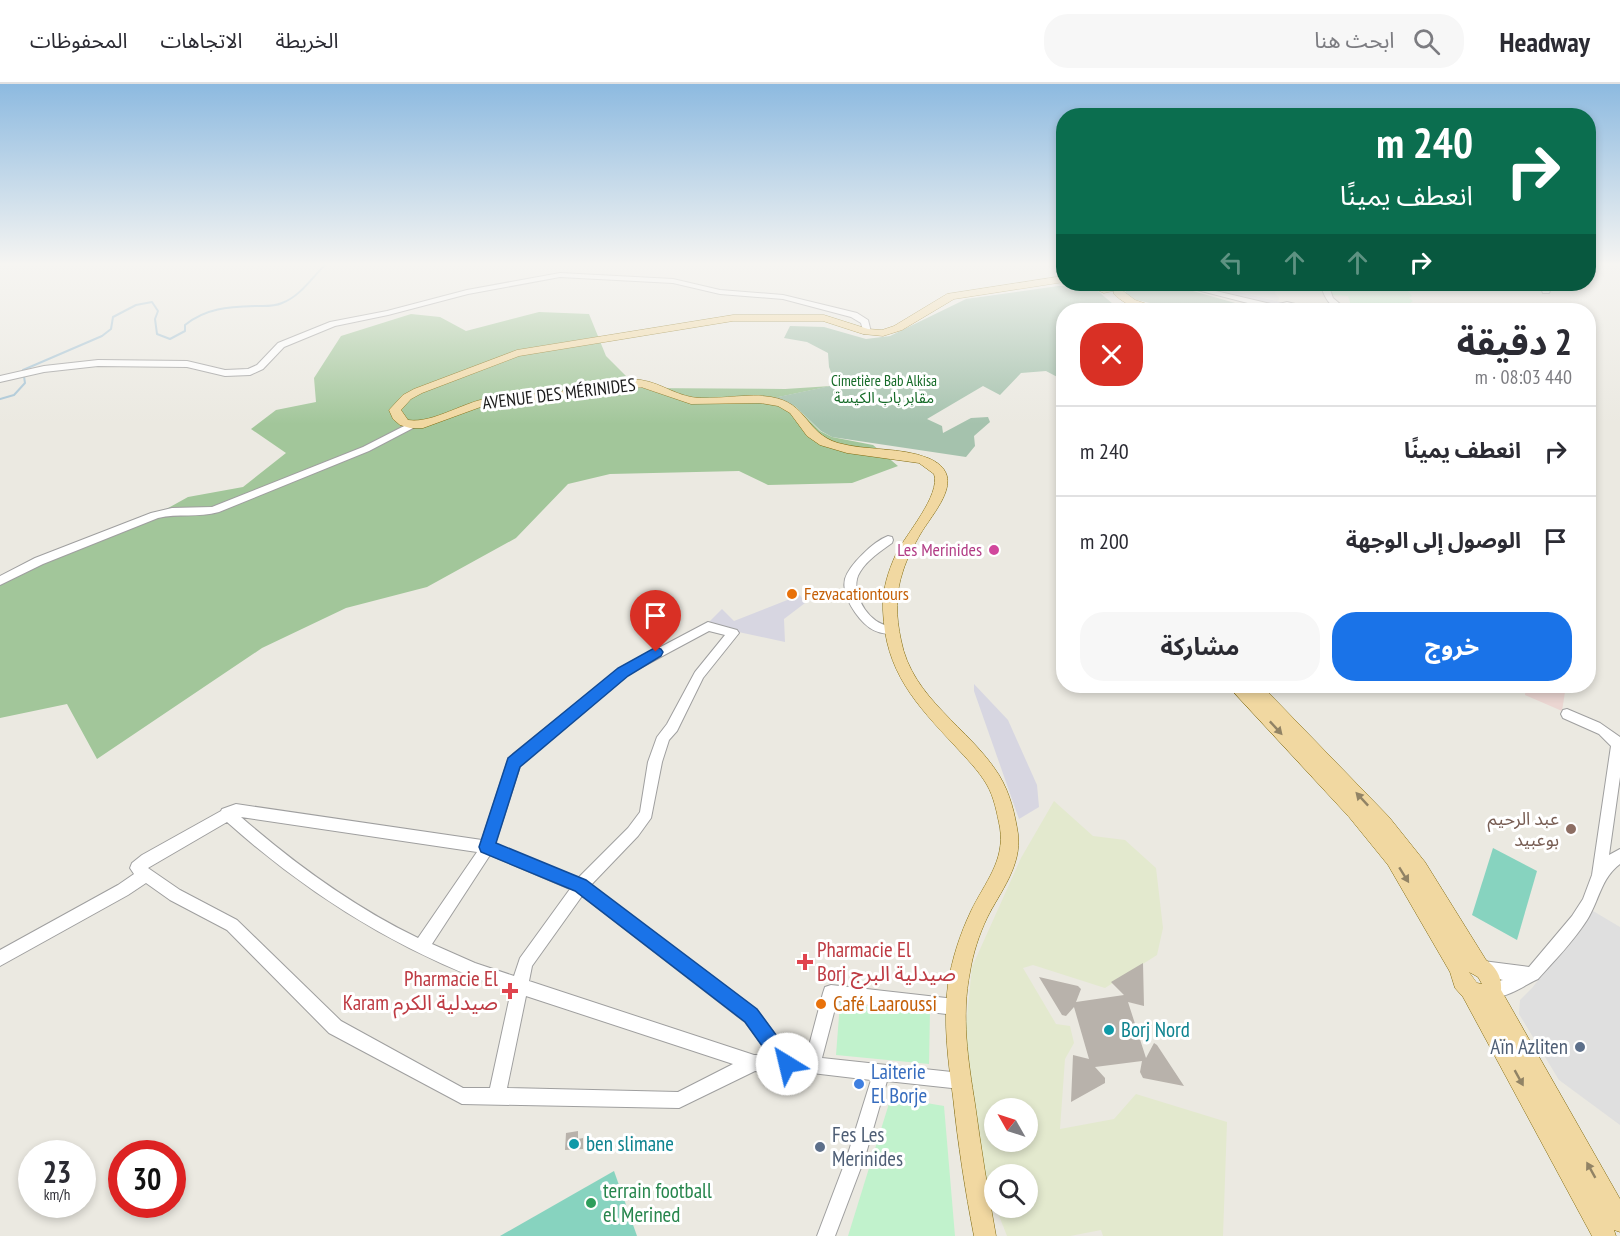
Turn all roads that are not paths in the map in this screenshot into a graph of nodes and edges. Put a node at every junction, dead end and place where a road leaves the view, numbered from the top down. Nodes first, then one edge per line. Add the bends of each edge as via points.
1 (369, 317) edge
2 (857, 317) edge
3 (917, 317) edge
4 (867, 332) junction
5 (0, 379) edge
6 (412, 425) junction
7 (888, 540) dead end
8 (0, 581) edge
9 (892, 630) junction
10 (1243, 693) edge
11 (1260, 693) edge
12 (1567, 714) dead end
13 (228, 813) junction
14 (487, 847) junction
15 (1620, 855) edge
16 (1599, 874) junction
17 (145, 875) junction
18 (580, 886) junction
19 (421, 947) junction
20 (0, 958) edge
21 (1480, 968) junction
22 (1460, 970) junction
23 (1526, 975) junction
24 (519, 987) junction
25 (1484, 990) junction
26 (954, 1007) junction
27 (754, 1063) junction
28 (787, 1064) junction
29 (812, 1065) junction
30 (881, 1073) junction
31 (961, 1081) junction
32 (497, 1097) junction
33 (1620, 1221) edge
34 (826, 1236) edge
35 (985, 1236) edge
36 (1605, 1236) edge

1 - 5 street via 333,324 281,345 250,372 225,373 187,364 117,363 28,371
2 - 4 street via 864,322
3 - 4 main road, AVENUE DES MÉRINIDES via 890,332
4 - 6 main road, AVENUE DES MÉRINIDES via 824,318 749,317 534,349 499,358 406,397 396,410 397,418
6 - 8 street via 345,458 216,510 173,510 155,515 39,561
6 - 9 main road, AVENUE DES MÉRINIDES via 441,420 477,403 638,382 694,401 782,403 796,413 807,432 824,442 930,464 940,474 941,485 892,582
7 - 9 street via 854,571 849,594 867,620 878,628
9 - 26 main road, AVENUE DES MÉRINIDES via 897,657 909,681 993,780 1010,842 1008,860 970,935
10 -> 22 main road via 1389,854
21 -> 11 main road via 1419,868 1377,814
12 - 16 street via 1604,732 1618,745
13 - 14 street via 245,811
13 - 17 street via 143,863 137,868
13 - 19 street via 283,861 332,896
14 - 18 street
14 - 18 street via 514,763 528,749 623,672 656,652 708,626 733,633 699,675 663,737 646,814
14 - 19 street
15 - 16 street
16 - 23 street via 1585,911 1569,934 1533,975
17 - 20 street
17 - 32 street via 232,925 335,1027 462,1096
18 - 24 street via 528,957
18 - 28 street via 751,1016
19 - 24 street
21 - 22 main road via 1465,965
21 - 23 street
21 - 25 main road via 1491,979
22 - 25 main road via 1462,982
23 - 25 street via 1513,985
24 - 27 street
24 - 32 street
33 -> 25 main road
25 -> 36 main road
26 - 29 street via 831,993
26 - 31 main road, AVENUE DES MÉRINIDES
27 - 28 street
27 - 32 street via 679,1100
28 - 29 street
29 - 30 street
30 - 31 street
30 - 34 street via 856,1157
31 - 35 main road, AVENUE DES MÉRINIDES

